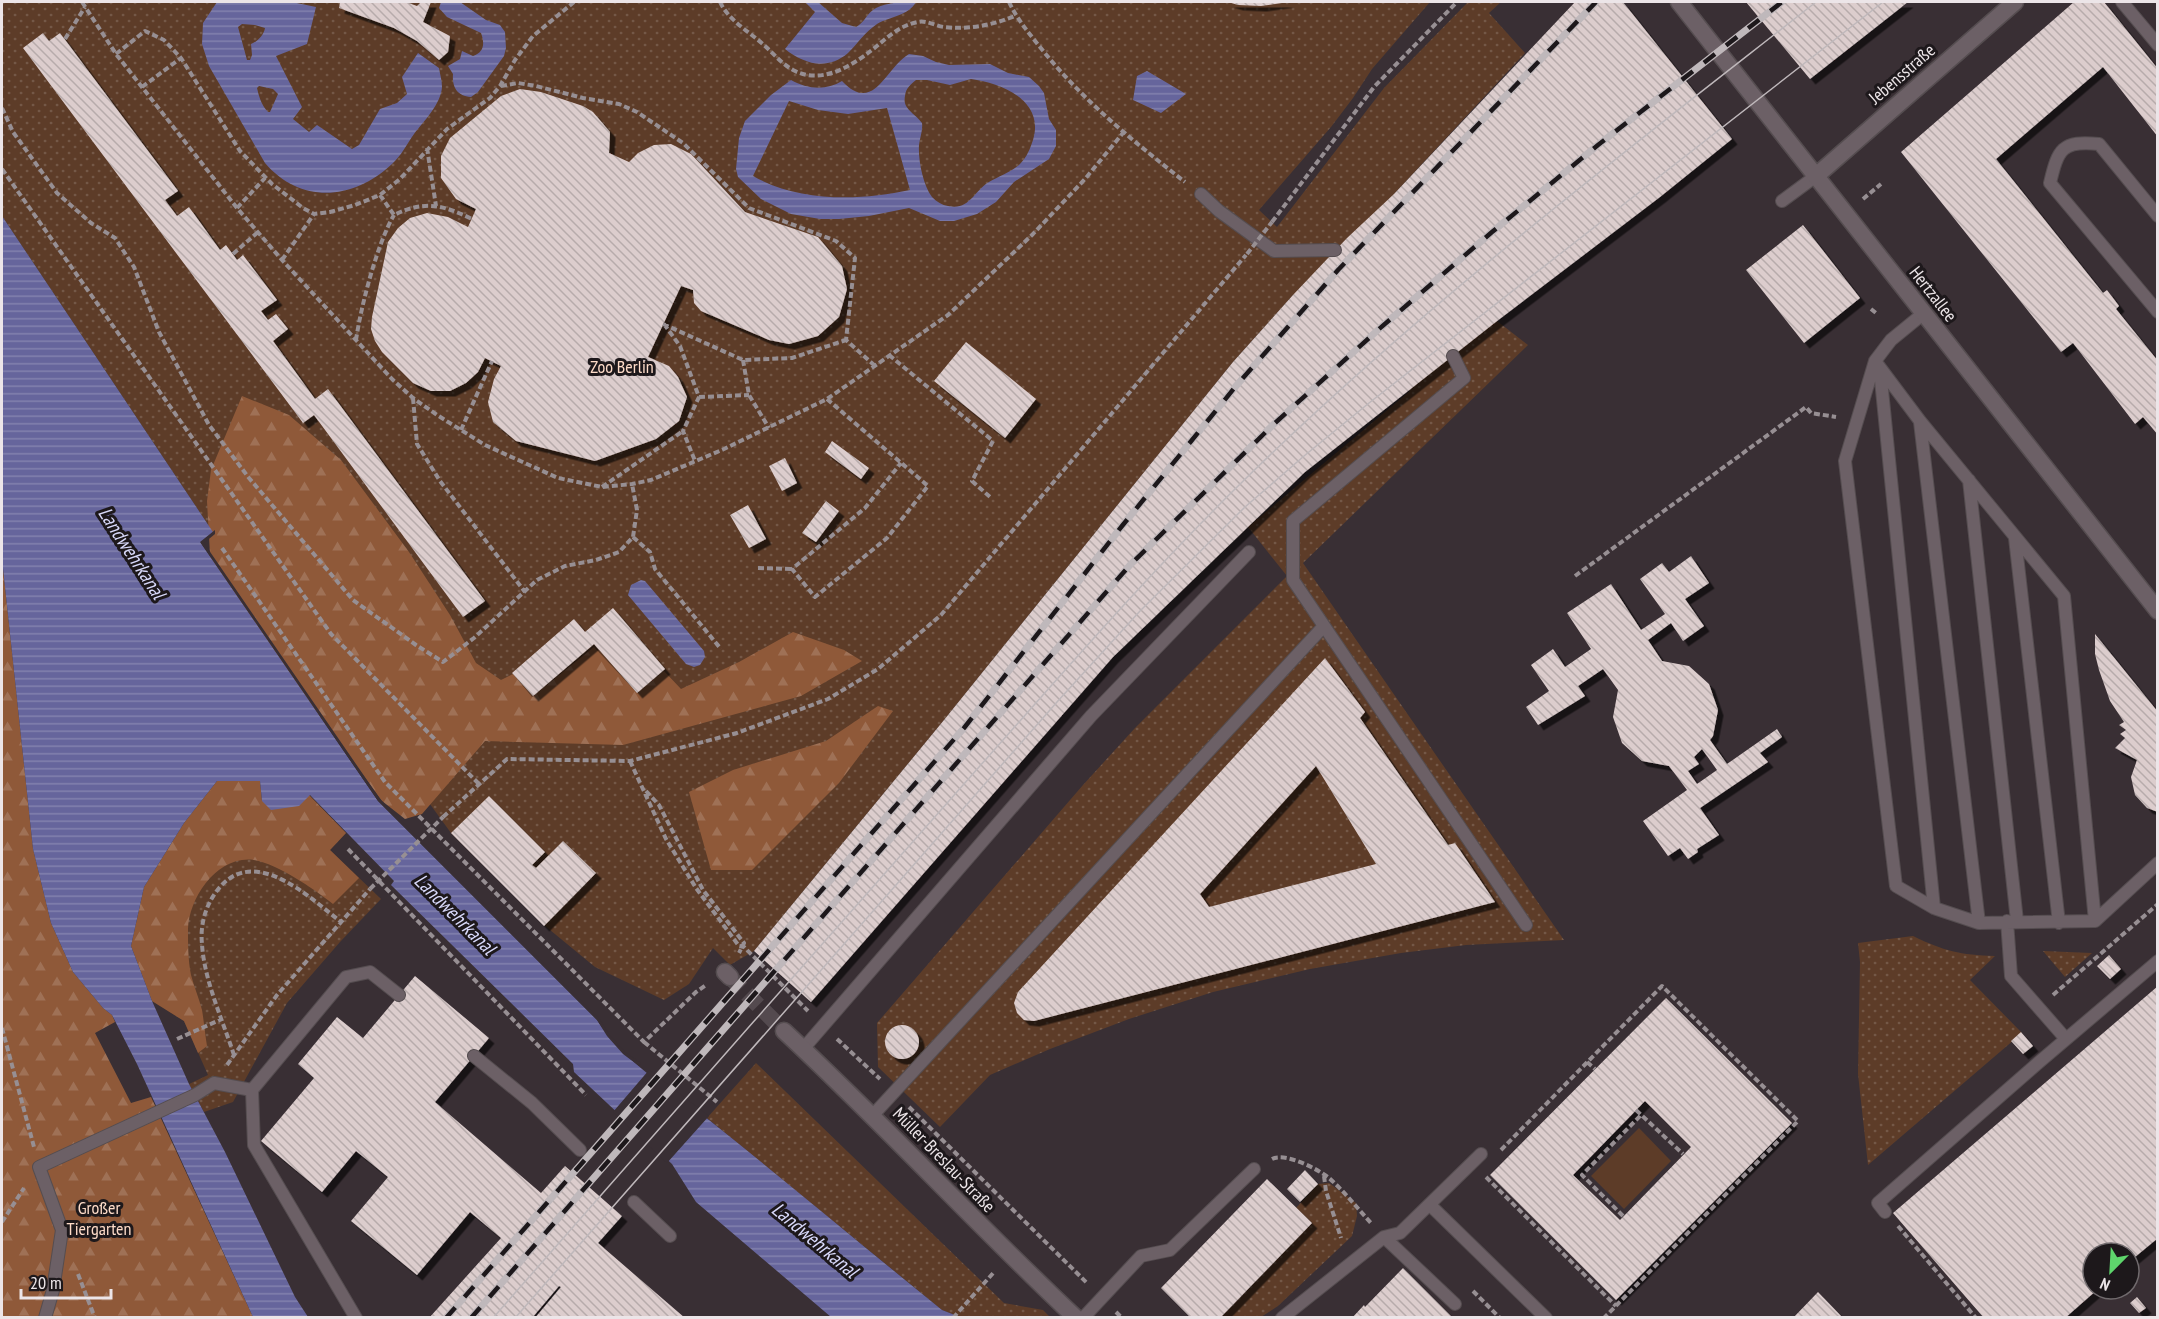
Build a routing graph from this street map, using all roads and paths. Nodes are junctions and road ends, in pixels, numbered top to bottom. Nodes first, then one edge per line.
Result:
1 (82, 2) edge
2 (574, 2) edge
3 (720, 2) edge
4 (1009, 2) edge
5 (1457, 2) edge
6 (1679, 2) edge
7 (2014, 2) edge
8 (2122, 2) edge
9 (85, 7) junction
10 (1016, 16) junction
11 (65, 39) dead end
12 (2157, 45) edge
13 (116, 54) junction
14 (181, 58) junction
15 (500, 86) junction
16 (142, 87) junction
17 (2, 108) edge
18 (1123, 133) junction
19 (427, 148) junction
20 (2, 169) edge
21 (1816, 176) junction
22 (265, 178) junction
23 (1881, 184) dead end
24 (1201, 194) joint
25 (380, 195) junction
26 (1861, 200) dead end
27 (1782, 201) dead end
28 (436, 206) junction
29 (237, 208) junction
30 (314, 214) junction
31 (394, 215) junction
32 (2157, 216) edge
33 (472, 219) dead end
34 (258, 232) junction
35 (1335, 250) dead end
36 (232, 254) dead end
37 (282, 260) junction
38 (1871, 309) dead end
39 (2157, 312) edge
40 (1876, 313) dead end
41 (1924, 313) junction
42 (846, 340) junction
43 (356, 341) junction
44 (889, 355) junction
45 (1453, 356) dead end
46 (743, 360) junction
47 (492, 361) dead end
48 (1877, 364) junction
49 (874, 365) junction
50 (749, 395) junction
51 (699, 397) junction
52 (413, 398) junction
53 (826, 399) junction
54 (1836, 417) dead end
55 (1920, 421) junction
56 (769, 428) junction
57 (461, 430) junction
58 (683, 431) junction
59 (695, 461) junction
60 (901, 463) junction
61 (1968, 478) junction
62 (632, 484) junction
63 (602, 487) junction
64 (990, 497) dead end
65 (2015, 536) junction
66 (633, 537) junction
67 (222, 548) dead end
68 (1249, 552) dead end
69 (758, 568) dead end
70 (792, 569) junction
71 (1575, 576) dead end
72 (525, 592) junction
73 (2157, 611) edge
74 (1323, 627) junction
75 (721, 649) dead end
76 (630, 761) junction
77 (480, 785) junction
78 (646, 791) junction
79 (348, 849) dead end
80 (2157, 863) edge
81 (2157, 904) edge
82 (1934, 908) junction
83 (2012, 921) junction
84 (2095, 921) junction
85 (341, 922) junction
86 (1979, 923) junction
87 (2059, 923) junction
88 (1527, 925) dead end
89 (744, 947) junction
90 (2157, 961) edge
91 (399, 995) dead end
92 (2039, 1007) junction
93 (222, 1019) junction
94 (823, 1026) junction
95 (2, 1028) edge
96 (784, 1031) tunnel mouth
97 (177, 1039) dead end
98 (2067, 1039) junction
99 (644, 1042) junction
100 (803, 1049) junction
101 (474, 1056) dead end
102 (1587, 1062) junction
103 (1595, 1069) dead end
104 (252, 1090) junction
105 (894, 1092) junction
106 (586, 1095) dead end
107 (717, 1102) dead end
108 (1636, 1110) dead end
109 (873, 1115) junction
110 (1641, 1115) junction
111 (580, 1150) dead end
112 (1481, 1154) joint
113 (1683, 1155) dead end
114 (1472, 1163) junction
115 (39, 1167) junction
116 (1254, 1169) joint
117 (1324, 1175) junction
118 (634, 1202) dead end
119 (1610, 1202) junction
120 (1430, 1204) junction
121 (1606, 1206) dead end
122 (9, 1209) junction
123 (2, 1210) edge
124 (1885, 1212) joint
125 (1623, 1216) dead end
126 (2, 1222) edge
127 (670, 1236) dead end
128 (1384, 1237) junction
129 (1341, 1238) dead end
130 (1010, 1256) junction
131 (1102, 1298) junction
132 (1455, 1304) dead end
133 (1616, 1305) junction
134 (45, 1317) edge
135 (356, 1317) edge
136 (954, 1317) edge
137 (1076, 1317) edge
138 (1083, 1317) edge
139 (1122, 1317) edge
140 (1282, 1317) edge
141 (1546, 1317) edge
142 (1604, 1317) edge
143 (1976, 1317) edge

1 - 9 path
2 - 15 path
3 - 10 path
4 - 10 path
5 - 76 path, bridge
6 - 21 street, Hertzallee
7 - 21 street, Jebensstraße
8 - 12 lane
9 - 11 path
9 - 13 path
10 - 18 path
13 - 14 path
13 - 16 path
14 - 16 path
14 - 22 path
15 - 19 path
15 - 42 path
16 - 29 path
17 - 72 path
18 - 24 path
18 - 44 path
19 - 25 path
19 - 28 path
20 - 77 path
21 - 27 lane
21 - 41 street, Hertzallee
22 - 29 path
22 - 30 path
23 - 26 path
24 - 35 lane
25 - 30 path
25 - 31 path
28 - 31 path
28 - 33 path
29 - 34 path
30 - 37 path
31 - 43 path
32 - 39 lane
34 - 36 path
34 - 37 path
37 - 43 path
38 - 40 path
41 - 48 lane
41 - 73 street, Hertzallee
42 - 46 path
42 - 49 path
43 - 52 path
44 - 49 path
44 - 64 path
45 - 74 lane
46 - 50 path
46 - 51 path
47 - 57 path
48 - 55 lane
48 - 82 lane
48 - 82 lane
49 - 53 path
50 - 51 path
50 - 56 path
51 - 58 path
52 - 57 path
52 - 72 path
53 - 56 path
53 - 60 path
54 - 71 path
55 - 61 lane
55 - 86 lane
56 - 59 path
57 - 63 path
58 - 59 path
58 - 63 path
59 - 62 path
60 - 70 path
60 - 70 path
61 - 65 lane
61 - 83 lane
62 - 63 path
62 - 66 path
65 - 84 lane
65 - 87 lane
66 - 72 path
66 - 75 path
67 - 99 path
68 - 94 lane
69 - 70 path
74 - 88 lane
74 - 105 lane
76 - 77 path
76 - 78 path
77 - 85 path, bridge
78 - 89 path
78 - 89 path
79 - 106 path
80 - 84 lane
81 - 92 path
82 - 86 lane
83 - 86 lane
83 - 87 lane
83 - 92 lane
84 - 87 lane
85 - 93 path
85 - 93 path
89 - 94 path
89 - 99 path
90 - 98 lane
91 - 104 lane
92 - 98 lane
93 - 97 path
94 - 100 lane
94 - 105 path
95 - 115 path
96 - 100 street, Müller-Breslau-Straße
98 - 124 lane
99 - 107 path
100 - 109 street, Müller-Breslau-Straße
101 - 111 lane
102 - 103 path
102 - 112 path
102 - 133 path
104 - 115 lane
104 - 135 lane
105 - 109 lane
105 - 131 path
108 - 110 path
109 - 130 street, Müller-Breslau-Straße
110 - 113 path
110 - 119 path
112 - 114 lane
114 - 120 lane
114 - 133 path
115 - 122 path
115 - 134 lane
116 - 117 path
116 - 131 lane
117 - 128 path
117 - 129 path
118 - 127 lane
119 - 121 path
119 - 125 path
120 - 128 lane
120 - 141 lane
122 - 123 path
122 - 126 path
124 - 143 path
128 - 132 lane
128 - 140 lane
130 - 136 path
130 - 137 street, Müller-Breslau-Straße
131 - 138 lane
131 - 139 path
133 - 142 path

